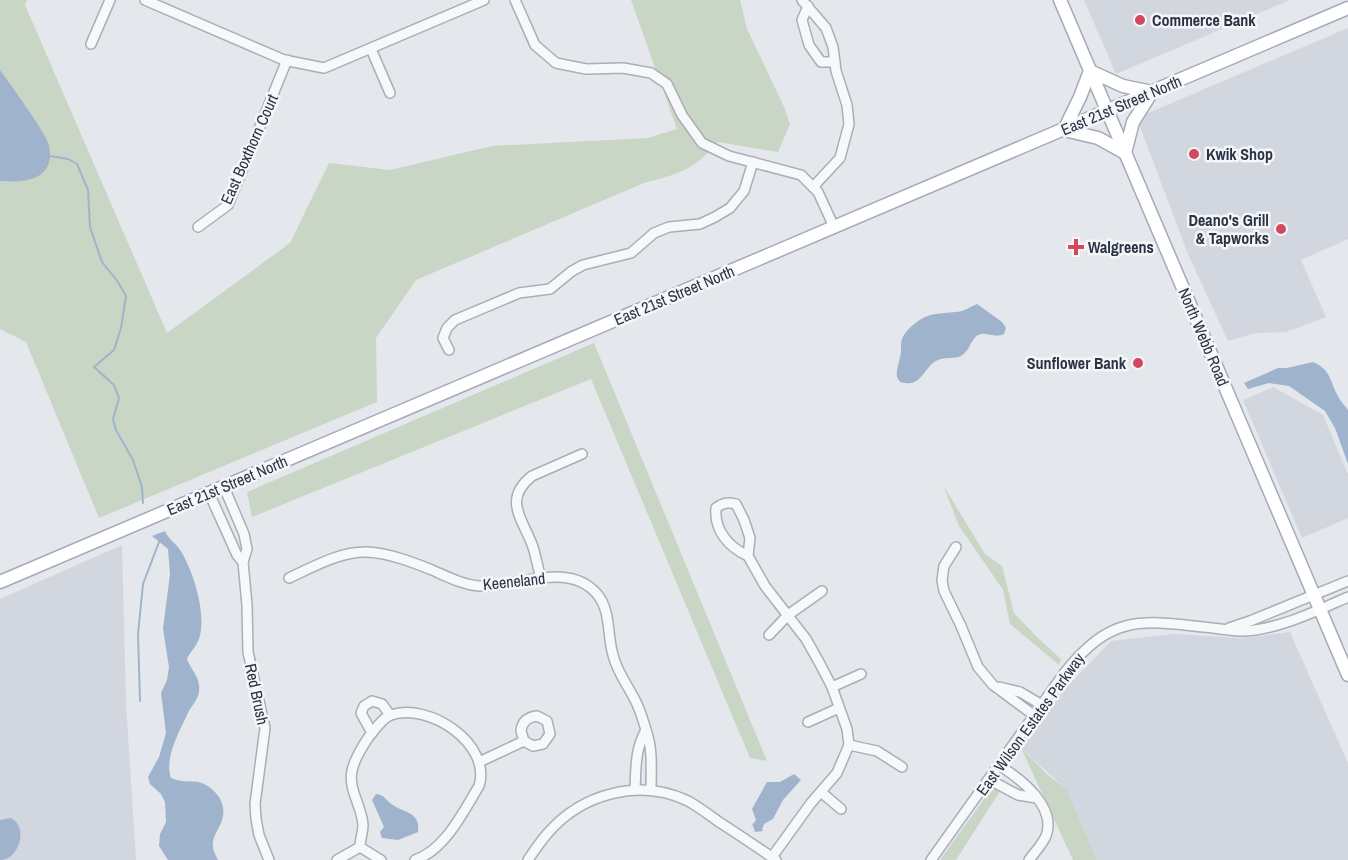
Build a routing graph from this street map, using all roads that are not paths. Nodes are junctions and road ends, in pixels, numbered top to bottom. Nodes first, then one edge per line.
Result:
1 (110, 0) edge
2 (145, 0) edge
3 (484, 0) edge
4 (516, 0) edge
5 (1060, 0) edge
6 (805, 3) edge
7 (1348, 8) edge
8 (91, 44) dead end
9 (371, 49) junction
10 (287, 60) junction
11 (835, 62) junction
12 (1090, 71) junction
13 (1152, 92) junction
14 (390, 93) dead end
15 (1107, 111) junction
16 (1064, 130) junction
17 (1125, 153) junction
18 (753, 162) junction
19 (813, 187) junction
20 (198, 227) dead end
21 (834, 227) junction
22 (449, 350) dead end
23 (582, 454) dead end
24 (224, 487) junction
25 (209, 493) junction
26 (956, 547) dead end
27 (748, 556) junction
28 (243, 562) junction
29 (290, 578) dead end
30 (541, 579) junction
31 (0, 581) edge
32 (1348, 581) edge
33 (822, 591) dead end
34 (1314, 595) junction
35 (1348, 597) edge
36 (1320, 609) junction
37 (788, 615) junction
38 (1224, 629) junction
39 (769, 635) dead end
40 (861, 674) dead end
41 (1348, 675) edge
42 (993, 685) junction
43 (832, 687) junction
44 (1042, 705) junction
45 (839, 708) junction
46 (390, 715) junction
47 (1035, 716) junction
48 (808, 722) dead end
49 (646, 730) junction
50 (372, 733) junction
51 (524, 741) dead end
52 (849, 745) junction
53 (479, 762) junction
54 (1000, 766) junction
55 (902, 767) dead end
56 (990, 780) junction
57 (635, 790) junction
58 (651, 790) junction
59 (821, 792) junction
60 (1037, 798) junction
61 (841, 809) dead end
62 (360, 848) junction
63 (774, 858) edge
64 (269, 860) edge
65 (337, 860) edge
66 (381, 860) edge
67 (415, 860) edge
68 (528, 860) edge
69 (931, 860) edge
70 (1029, 860) edge

1 - 8 street
2 - 10 street
3 - 9 street
4 - 18 street
5 - 12 main road, North Webb Road
6 - 11 street
6 - 11 street
7 - 13 main road, East 21st Street North
9 - 10 street
9 - 14 street
10 - 20 street, East Boxthorn Court
11 - 19 street
12 - 13 main road
12 - 15 main road, North Webb Road
12 - 16 main road
13 - 15 main road, East 21st Street North
13 - 17 main road
15 - 16 main road, East 21st Street North
15 - 17 main road, North Webb Road
16 - 17 main road
16 - 21 main road, East 21st Street North
17 - 34 main road, North Webb Road
18 - 19 street
18 - 22 street
19 - 21 street
21 - 24 main road, East 21st Street North
23 - 30 street
24 - 25 main road, East 21st Street North
24 - 28 street, Red Brush
25 - 28 street, Red Brush
25 - 31 main road, East 21st Street North
26 - 42 street
27 - 27 street
27 - 37 street
28 - 64 street, Red Brush
29 - 30 street, Keeneland
30 - 49 street, Keeneland
32 - 34 street, East Wilson Estates Parkway
33 - 37 street
34 - 36 main road, North Webb Road
34 - 38 street, East Wilson Estates Parkway
35 - 36 street, East Wilson Estates Parkway
36 - 38 street, East Wilson Estates Parkway
36 - 41 main road, North Webb Road
37 - 39 street
37 - 43 street
38 - 44 street, East Wilson Estates Parkway
40 - 43 street
42 - 44 street
42 - 47 street
43 - 45 street
44 - 47 street, East Wilson Estates Parkway
45 - 48 street
45 - 52 street
46 - 50 street
46 - 50 street
46 - 53 street
47 - 54 street, East Wilson Estates Parkway
49 - 57 street
49 - 58 street, Keeneland
50 - 62 street
51 - 53 street
52 - 55 street
52 - 59 street
53 - 67 street
54 - 56 street, East Wilson Estates Parkway
54 - 60 street
56 - 60 street
56 - 69 street, East Wilson Estates Parkway
57 - 58 street
57 - 68 street
58 - 63 street
59 - 61 street
59 - 63 street
60 - 70 street
62 - 65 street
62 - 66 street

